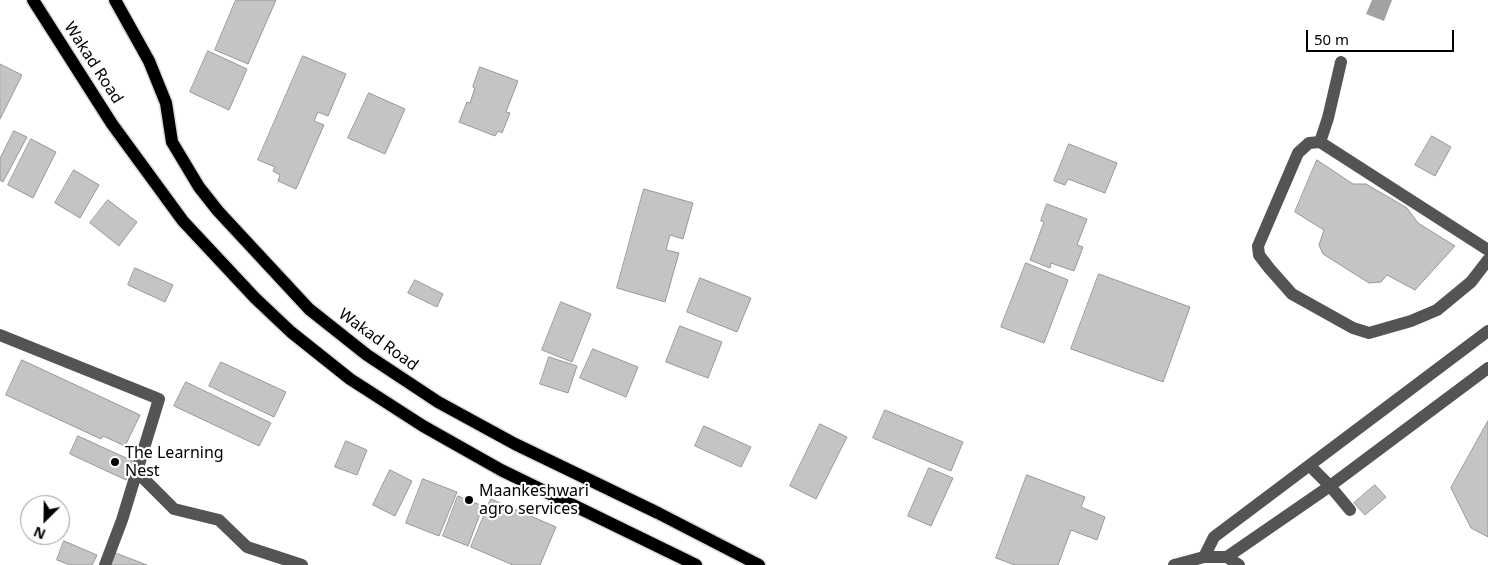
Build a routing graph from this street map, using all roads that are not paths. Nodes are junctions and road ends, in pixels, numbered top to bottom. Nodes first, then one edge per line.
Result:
1 (33, 0) edge
2 (114, 0) edge
3 (1341, 62) dead end
4 (1320, 142) junction
5 (1488, 250) edge
6 (1488, 260) edge
7 (1488, 331) edge
8 (0, 335) edge
9 (1488, 368) edge
10 (1310, 466) junction
11 (137, 472) junction
12 (1330, 486) junction
13 (1350, 510) dead end
14 (1227, 557) junction
15 (1204, 558) junction
16 (104, 565) edge
17 (302, 565) edge
18 (696, 565) edge
19 (759, 565) edge
20 (1174, 565) edge
21 (1239, 565) edge

1 - 18 main road, Wakad Road
2 - 19 main road, Wakad Road
3 - 4 street
4 - 5 street
4 - 6 street
7 - 10 street
8 - 11 street
9 - 12 street
10 - 12 street
10 - 15 street
11 - 16 street
11 - 17 street
12 - 13 street
12 - 14 street
14 - 15 street
14 - 21 street
15 - 20 street

